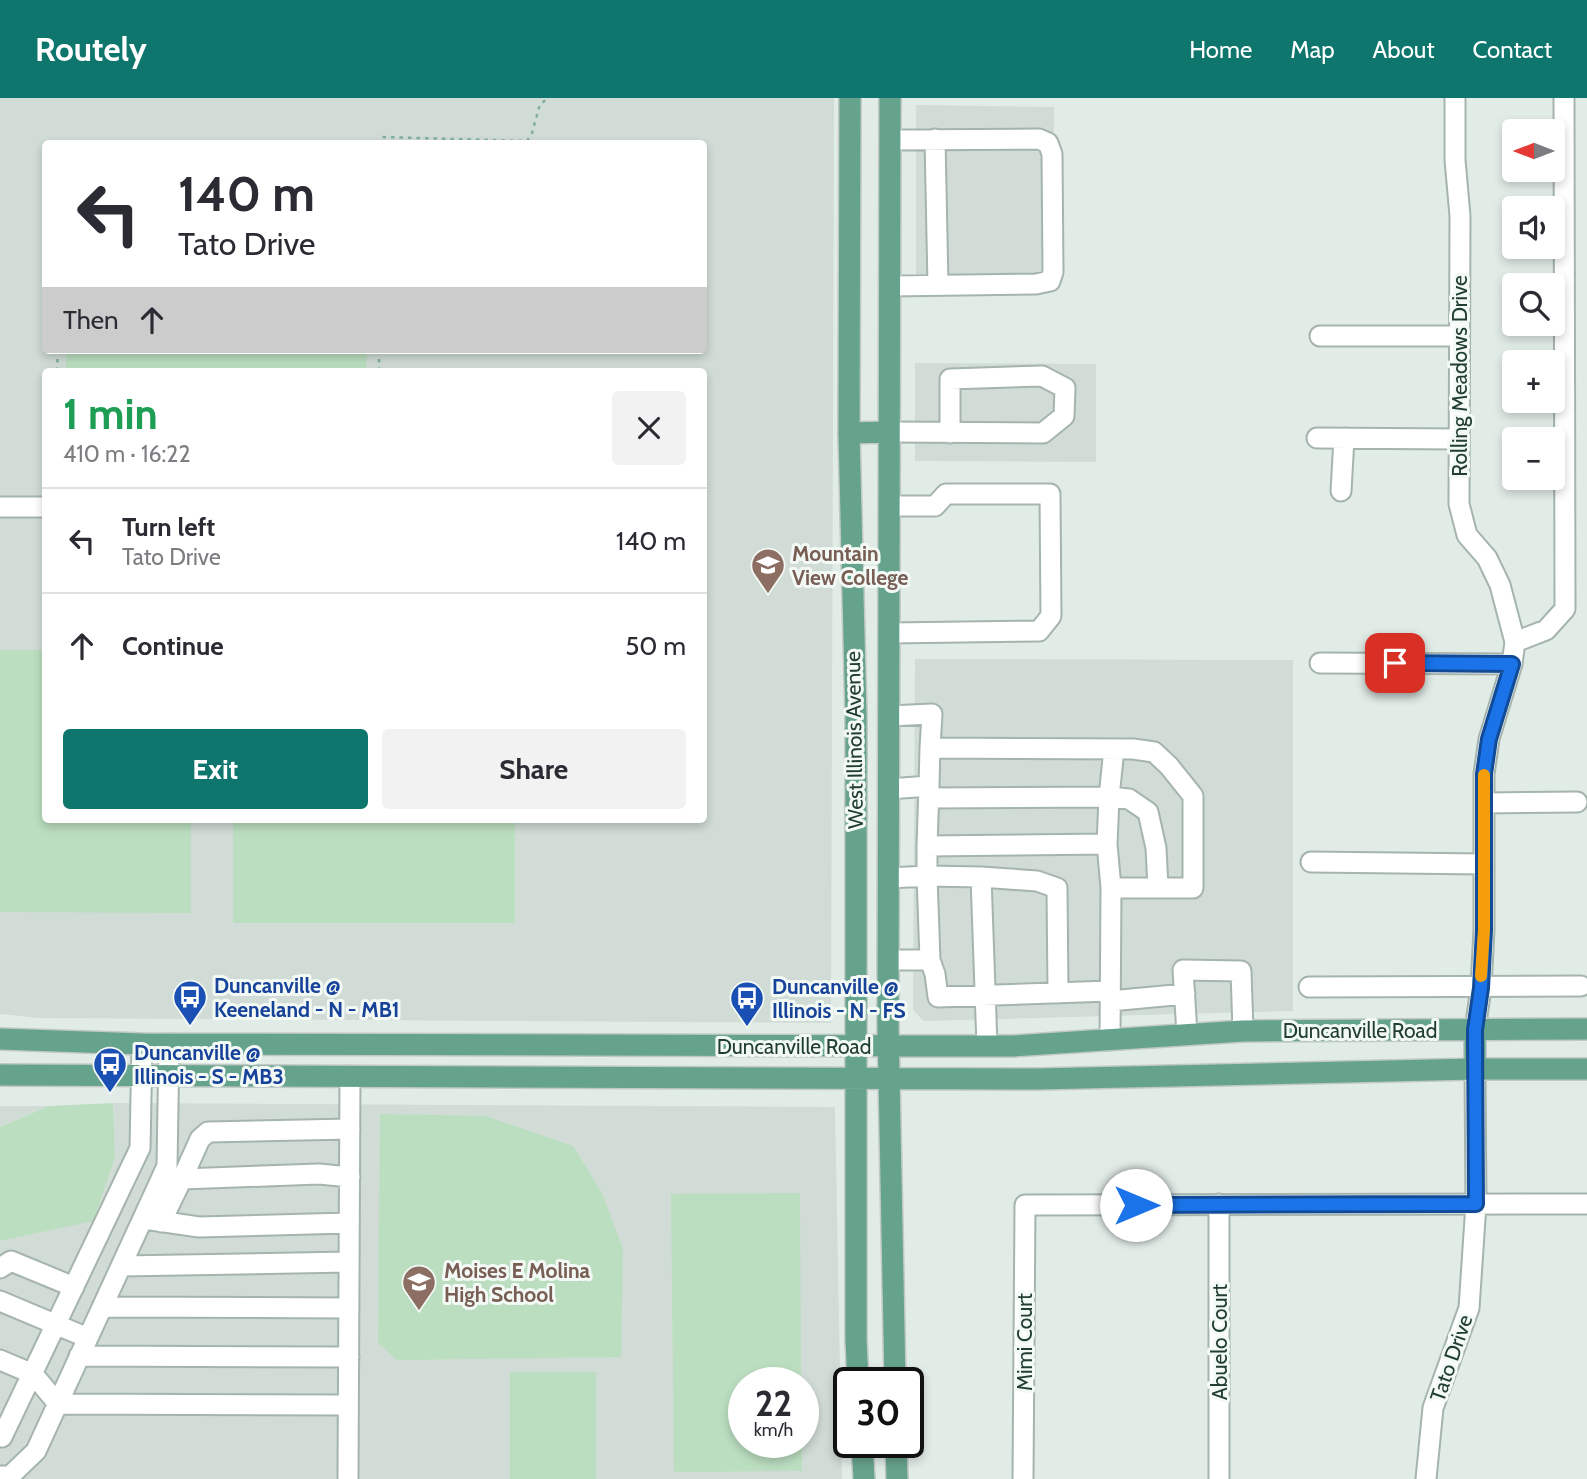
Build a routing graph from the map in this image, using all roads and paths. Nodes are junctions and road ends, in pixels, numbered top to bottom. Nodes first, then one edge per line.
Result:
1 (550, 98) edge
2 (849, 98) edge
3 (890, 98) edge
4 (1455, 98) edge
5 (1564, 98) edge
6 (935, 139) junction
7 (381, 140) edge
8 (451, 140) edge
9 (528, 140) edge
10 (890, 140) junction
11 (938, 285) junction
12 (890, 286) junction
13 (1320, 336) dead end
14 (1459, 336) junction
15 (889, 432) junction
16 (849, 433) junction
17 (950, 433) junction
18 (1317, 438) dead end
19 (1344, 438) junction
20 (1459, 439) junction
21 (1341, 491) dead end
22 (890, 506) junction
23 (0, 507) edge
24 (42, 507) edge
25 (889, 634) junction
26 (1515, 642) junction
27 (1320, 663) dead end
28 (1512, 664) junction
29 (889, 716) junction
30 (856, 717) junction
31 (930, 748) junction
32 (1114, 749) junction
33 (889, 789) junction
34 (929, 792) junction
35 (1108, 797) junction
36 (1577, 802) dead end
37 (1484, 803) junction
38 (1107, 845) junction
39 (927, 846) junction
40 (1311, 862) dead end
41 (1484, 864) junction
42 (927, 876) junction
43 (982, 877) junction
44 (889, 878) junction
45 (1111, 888) junction
46 (1158, 888) junction
47 (888, 960) junction
48 (930, 960) junction
49 (1581, 986) dead end
50 (1308, 987) dead end
51 (1481, 988) junction
52 (1058, 993) junction
53 (1185, 994) junction
54 (985, 996) junction
55 (1110, 996) junction
56 (1587, 1029) edge
57 (1475, 1030) junction
58 (1243, 1031) junction
59 (1187, 1034) junction
60 (0, 1039) edge
61 (1110, 1040) junction
62 (142, 1044) junction
63 (169, 1044) junction
64 (888, 1046) junction
65 (987, 1046) junction
66 (856, 1047) junction
67 (1475, 1069) junction
68 (1587, 1069) edge
69 (0, 1075) edge
70 (140, 1075) junction
71 (169, 1075) junction
72 (350, 1076) junction
73 (856, 1079) junction
74 (888, 1079) junction
75 (350, 1129) junction
76 (350, 1177) junction
77 (182, 1179) junction
78 (1219, 1204) junction
79 (1476, 1204) junction
80 (1587, 1204) edge
81 (152, 1220) junction
82 (349, 1223) junction
83 (349, 1262) junction
84 (121, 1266) junction
85 (0, 1268) edge
86 (74, 1287) junction
87 (0, 1301) edge
88 (102, 1307) junction
89 (349, 1308) junction
90 (57, 1324) junction
91 (88, 1338) junction
92 (79, 1356) junction
93 (349, 1356) junction
94 (0, 1360) edge
95 (857, 1367) edge
96 (895, 1367) edge
97 (33, 1374) junction
98 (8, 1404) edge
99 (58, 1404) junction
100 (348, 1405) junction
101 (0, 1436) edge
102 (863, 1458) edge
103 (897, 1458) edge
104 (0, 1476) edge
105 (348, 1479) edge
106 (864, 1479) edge
107 (897, 1479) edge
108 (1023, 1479) edge
109 (1219, 1479) edge
110 (1426, 1479) edge

1 - 9 path
2 - 16 main road, West Illinois Avenue
3 - 10 main road, West Illinois Avenue
4 - 14 street, Rolling Meadows Drive
5 - 26 street
6 - 10 street
6 - 11 street
6 - 11 street
7 - 8 path
10 - 12 main road, West Illinois Avenue
11 - 12 street
12 - 15 main road, West Illinois Avenue
13 - 14 street
14 - 20 street, Rolling Meadows Drive
15 - 16 main road
15 - 17 street
15 - 22 main road, West Illinois Avenue
16 - 30 main road, West Illinois Avenue
17 - 17 street
18 - 19 street
19 - 20 street
19 - 21 street
20 - 26 street, Rolling Meadows Drive
22 - 25 main road, West Illinois Avenue
22 - 25 street
23 - 24 street
25 - 29 main road, West Illinois Avenue
26 - 28 street, Rolling Meadows Drive
27 - 28 street
28 - 37 street, Rolling Meadows Drive
29 - 30 main road
29 - 31 street
29 - 33 main road, West Illinois Avenue
30 - 66 main road, West Illinois Avenue
31 - 32 street
31 - 34 street
32 - 35 street
32 - 46 street
33 - 34 street
33 - 44 main road, West Illinois Avenue
34 - 35 street
34 - 39 street
35 - 38 street
35 - 46 street
36 - 37 street
37 - 41 street, Rolling Meadows Drive
38 - 39 street
38 - 45 street
39 - 42 street
40 - 41 street
41 - 51 street, Rolling Meadows Drive
42 - 43 street
42 - 44 street
42 - 48 street
43 - 52 street
43 - 54 street
44 - 47 main road, West Illinois Avenue
45 - 46 street
45 - 55 street
47 - 48 street
47 - 64 main road, West Illinois Avenue
48 - 54 street
49 - 51 street
50 - 51 street
51 - 57 street, Rolling Meadows Drive
52 - 54 street
52 - 55 street
53 - 55 street
53 - 58 street
53 - 59 street
54 - 65 street
55 - 61 street
56 - 57 main road, Duncanville Road
57 - 58 main road, Duncanville Road
57 - 67 main road
58 - 59 main road, Duncanville Road
59 - 61 main road, Duncanville Road
60 - 62 main road, Duncanville Road
61 - 65 main road, Duncanville Road
62 - 63 main road, Duncanville Road
62 - 70 street
63 - 66 main road, Duncanville Road
63 - 71 street
64 - 65 main road, Duncanville Road
64 - 66 main road, Duncanville Road
64 - 74 main road, West Illinois Avenue
66 - 73 main road, West Illinois Avenue
67 - 68 main road, Duncanville Road
67 - 74 main road, Duncanville Road
67 - 79 street, Tato Drive
69 - 70 main road, Duncanville Road
70 - 71 main road, Duncanville Road
70 - 86 street
71 - 72 main road, Duncanville Road
71 - 81 street
72 - 73 main road, Duncanville Road
72 - 75 street
73 - 74 main road, Duncanville Road
73 - 95 main road, West Illinois Avenue
74 - 96 main road, West Illinois Avenue
75 - 76 street
75 - 77 street
76 - 77 street
76 - 82 street
77 - 81 street
78 - 79 street
78 - 108 street, Mimi Court
78 - 109 street, Abuelo Court
79 - 80 street
79 - 110 street, Tato Drive
81 - 82 street
81 - 84 street
82 - 83 street
83 - 84 street
83 - 89 street
84 - 88 street
85 - 86 street
86 - 90 street
87 - 90 street
88 - 89 street
88 - 91 street
89 - 93 street
90 - 91 street
90 - 97 street
91 - 92 street
92 - 93 street
92 - 99 street
93 - 100 street
94 - 97 street
97 - 98 street
97 - 99 street
98 - 101 street
99 - 100 street
99 - 104 street
100 - 105 street
102 - 106 main road
103 - 107 main road

